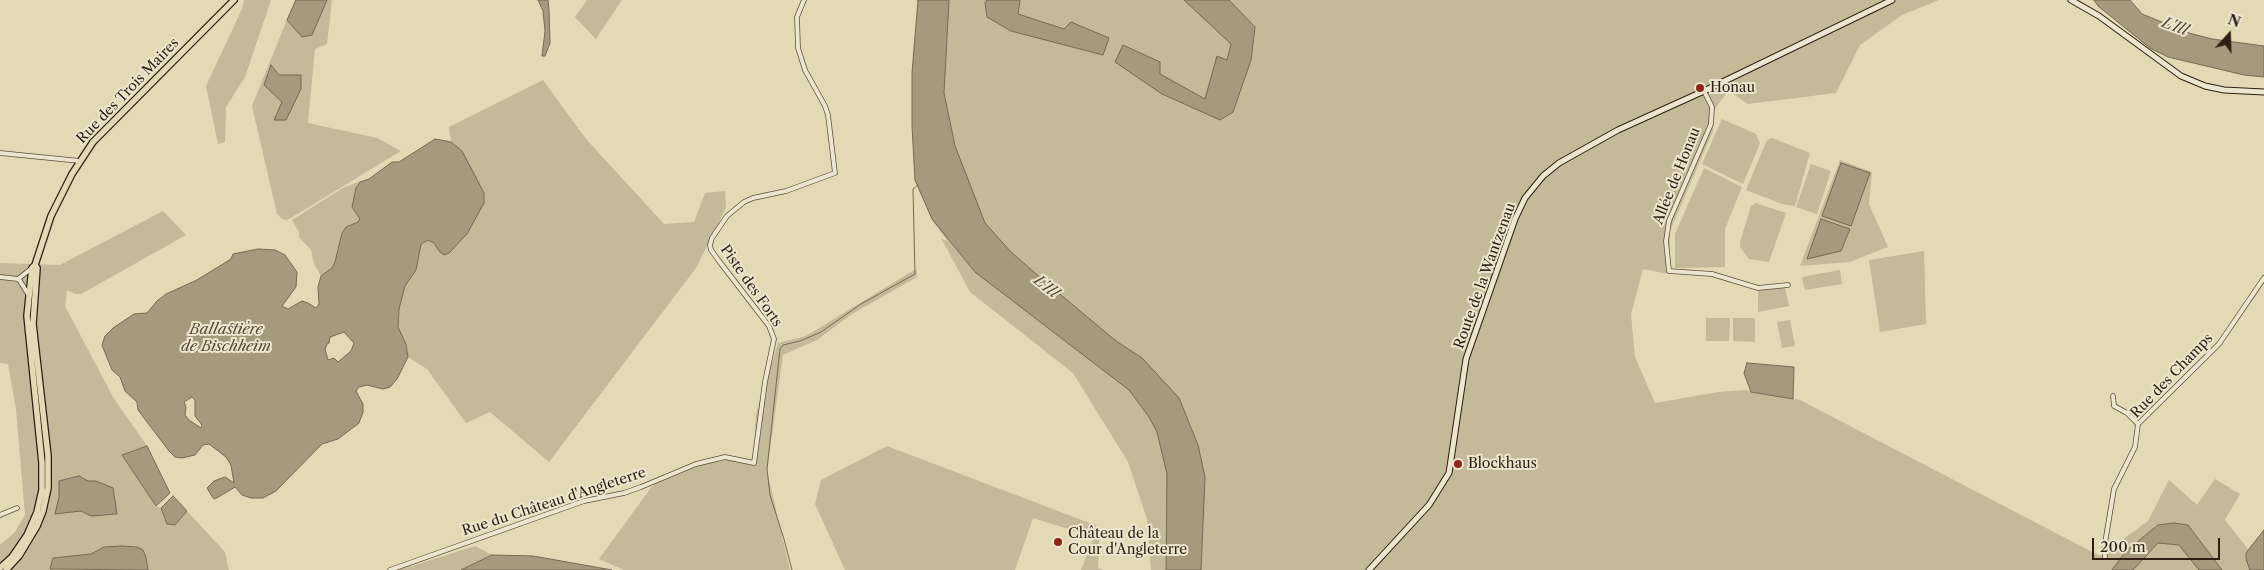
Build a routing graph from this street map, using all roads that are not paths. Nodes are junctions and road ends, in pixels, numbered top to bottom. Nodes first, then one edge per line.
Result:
1 (234, 0) edge
2 (804, 0) edge
3 (1892, 0) edge
4 (2072, 0) edge
5 (1704, 91) junction
6 (2264, 92) edge
7 (0, 153) edge
8 (80, 161) junction
9 (34, 266) junction
10 (0, 277) edge
11 (2264, 278) edge
12 (19, 279) junction
13 (32, 281) junction
14 (1788, 284) dead end
15 (28, 294) junction
16 (2113, 396) dead end
17 (2138, 424) junction
18 (754, 463) joint
19 (17, 508) dead end
20 (0, 515) edge
21 (2105, 557) dead end
22 (0, 568) edge
23 (6, 570) edge
24 (390, 570) edge
25 (1369, 570) edge

1 - 8 main road, Rue des Trois Maires
2 - 18 street, Piste des Forts
3 - 5 main road, Route de la Wantzenau
4 - 6 main road
5 - 14 street, Allée de Honau
5 - 25 main road, Route de la Wantzenau
7 - 8 street
8 - 9 main road, Rue des Trois Maires
9 - 12 street
9 - 13 main road, Rue des Trois Maires
10 - 12 street
11 - 17 street, Rue des Champs
12 - 13 street
12 - 15 street
13 - 15 main road, Rue des Trois Maires
13 - 23 main road, Rue des Trois Maires
15 - 22 main road, Rue des Trois Maires
16 - 17 street
17 - 21 street, Rue des Champs
18 - 24 street, Rue du Château d'Angleterre
19 - 20 street

